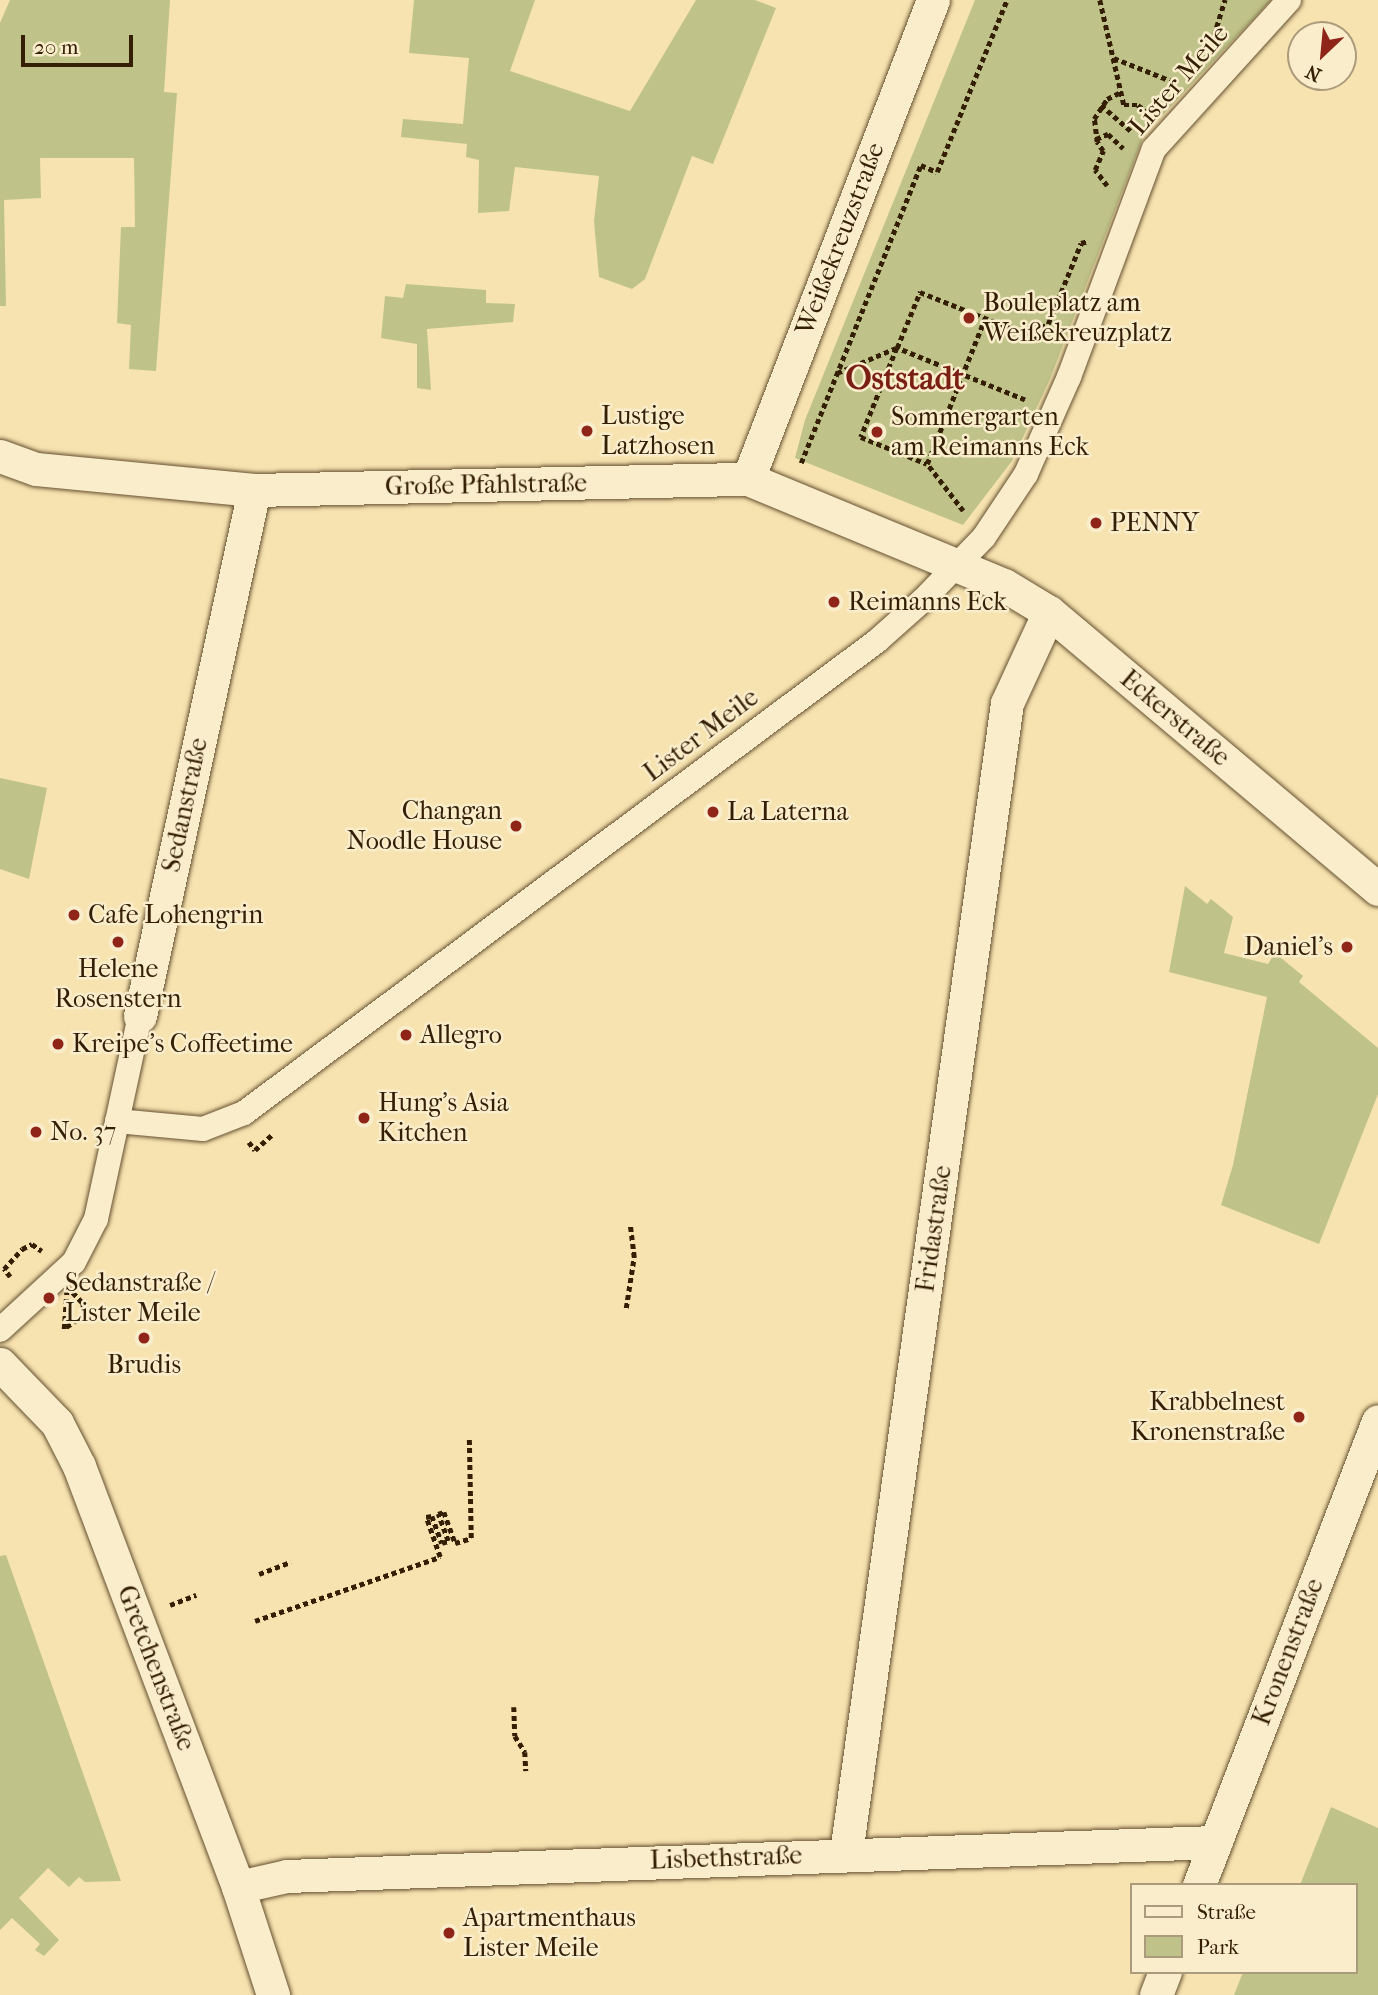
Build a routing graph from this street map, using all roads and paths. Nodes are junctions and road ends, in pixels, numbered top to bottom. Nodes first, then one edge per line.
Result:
1 (933, 0) edge
2 (1007, 0) edge
3 (1100, 0) edge
4 (1289, 0) edge
5 (1113, 57) junction
6 (1180, 84) dead end
7 (1121, 92) junction
8 (1101, 105) junction
9 (1124, 105) dead end
10 (1116, 118) dead end
11 (1115, 196) dead end
12 (1098, 238) dead end
13 (985, 318) junction
14 (897, 348) junction
15 (837, 373) junction
16 (963, 374) junction
17 (1054, 411) junction
18 (0, 456) edge
19 (927, 464) junction
20 (748, 479) junction
21 (254, 490) junction
22 (788, 495) junction
23 (984, 537) junction
24 (959, 565) junction
25 (1049, 612) junction
26 (1378, 889) edge
27 (140, 1016) joint
28 (117, 1121) junction
29 (630, 1226) dead end
30 (41, 1250) dead end
31 (11, 1276) dead end
32 (626, 1308) dead end
33 (85, 1315) dead end
34 (3, 1328) edge
35 (64, 1329) dead end
36 (0, 1364) edge
37 (1378, 1421) edge
38 (469, 1436) dead end
39 (291, 1562) dead end
40 (259, 1574) dead end
41 (255, 1621) dead end
42 (514, 1707) dead end
43 (526, 1771) dead end
44 (1216, 1842) junction
45 (846, 1853) junction
46 (1200, 1883) edge
47 (238, 1887) junction
48 (1164, 1974) edge
49 (273, 1995) edge
50 (1156, 1995) edge

1 - 20 street, Weißekreuzstraße
2 - 15 path
3 - 5 path
4 - 17 street, Lister Meile
5 - 6 path
5 - 7 path
7 - 8 path
7 - 9 path
8 - 10 path
8 - 11 path
12 - 13 path
13 - 14 path
13 - 16 path
14 - 15 path
14 - 16 path
14 - 19 path
15 - 22 path
16 - 17 path
16 - 19 path
17 - 23 street, Lister Meile
18 - 21 street, Große Pfahlstraße
19 - 23 path
20 - 21 street, Große Pfahlstraße
20 - 22 street, Große Pfahlstraße
21 - 27 street, Sedanstraße
22 - 24 street, Große Pfahlstraße
23 - 24 street, Lister Meile
24 - 25 street, Eckerstraße
24 - 28 street, Lister Meile
25 - 26 street, Eckerstraße
25 - 45 street, Fridastraße
27 - 28 street, Sedanstraße
28 - 34 street
29 - 32 path
30 - 31 path
33 - 35 path
36 - 47 street, Gretchenstraße
37 - 44 street, Kronenstraße
38 - 41 path
39 - 40 path
42 - 43 path
44 - 45 street, Lisbethstraße
44 - 46 street, Kronenstraße
45 - 47 street, Lisbethstraße
47 - 49 street, Gretchenstraße
48 - 50 street

